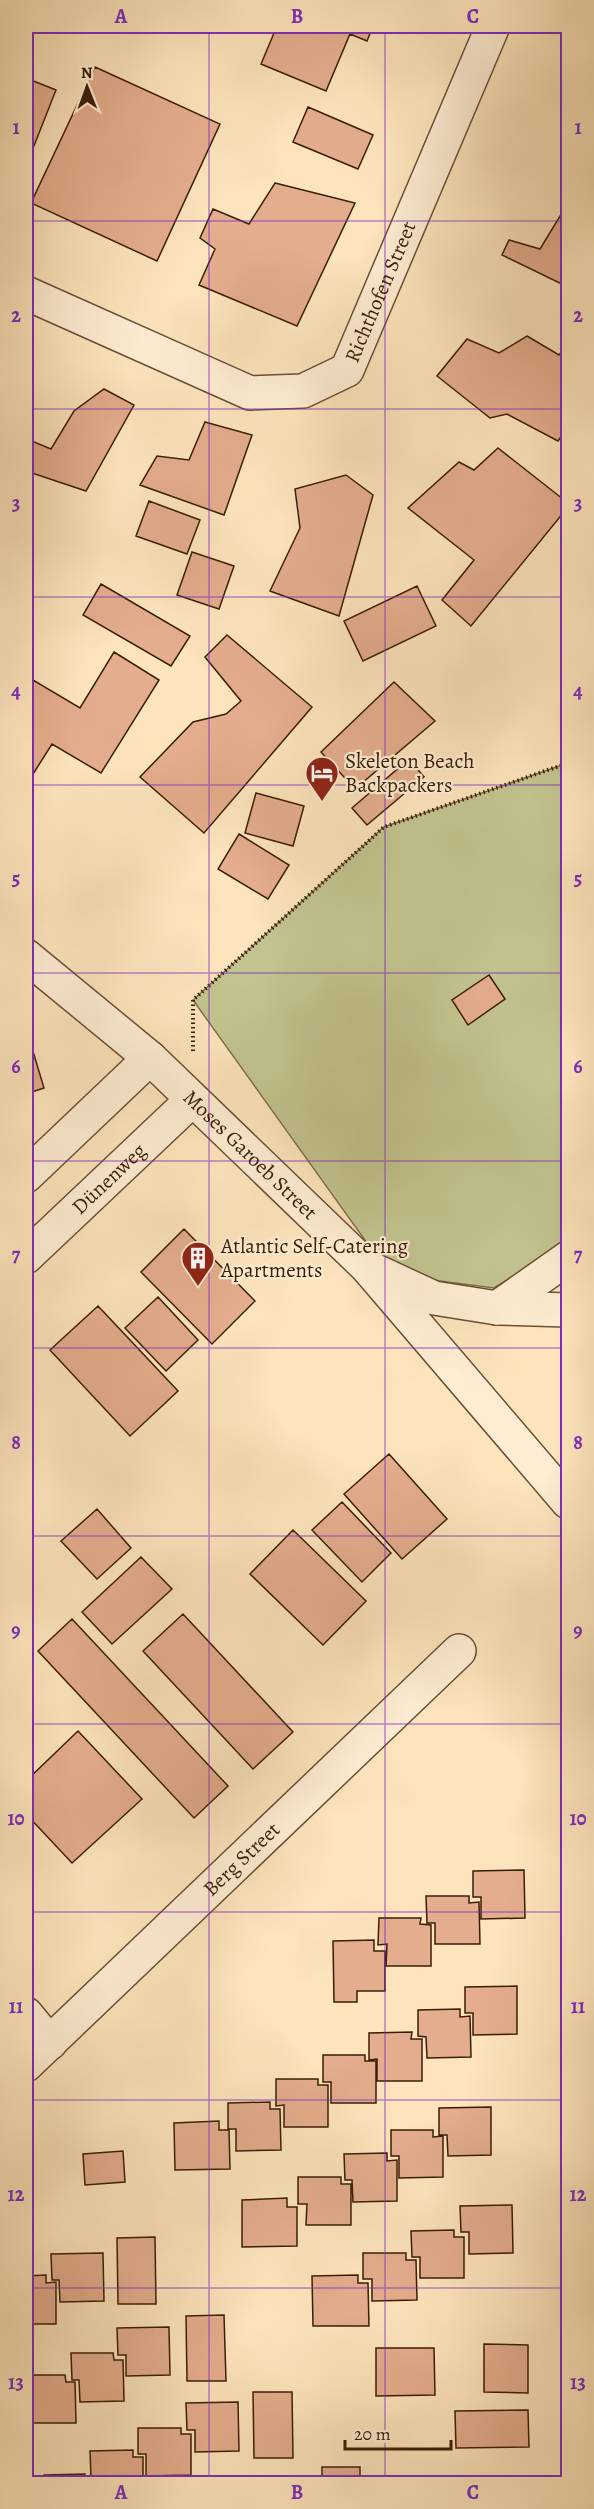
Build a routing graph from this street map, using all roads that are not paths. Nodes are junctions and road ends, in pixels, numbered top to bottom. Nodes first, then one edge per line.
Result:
1 (493, 26) edge
2 (26, 293) edge
3 (26, 956) edge
4 (150, 1058) junction
5 (192, 1100) junction
6 (26, 1176) edge
7 (26, 1257) edge
8 (568, 1258) edge
9 (367, 1267) junction
10 (497, 1308) junction
11 (568, 1310) edge
12 (568, 1502) edge
13 (459, 1651) dead end
14 (26, 2014) edge
15 (50, 2043) junction
16 (26, 2065) edge

1 - 2 street, Richthofen Street
3 - 4 street, Moses Garoeb Street
4 - 5 street, Moses Garoeb Street
4 - 6 street
5 - 7 street, Dünenweg
5 - 9 street, Moses Garoeb Street
8 - 10 street
9 - 10 street, Moses Garoeb Street
9 - 12 street
10 - 11 street, Moses Garoeb Street
13 - 15 street, Berg Street
14 - 15 street
15 - 16 street, Berg Street

